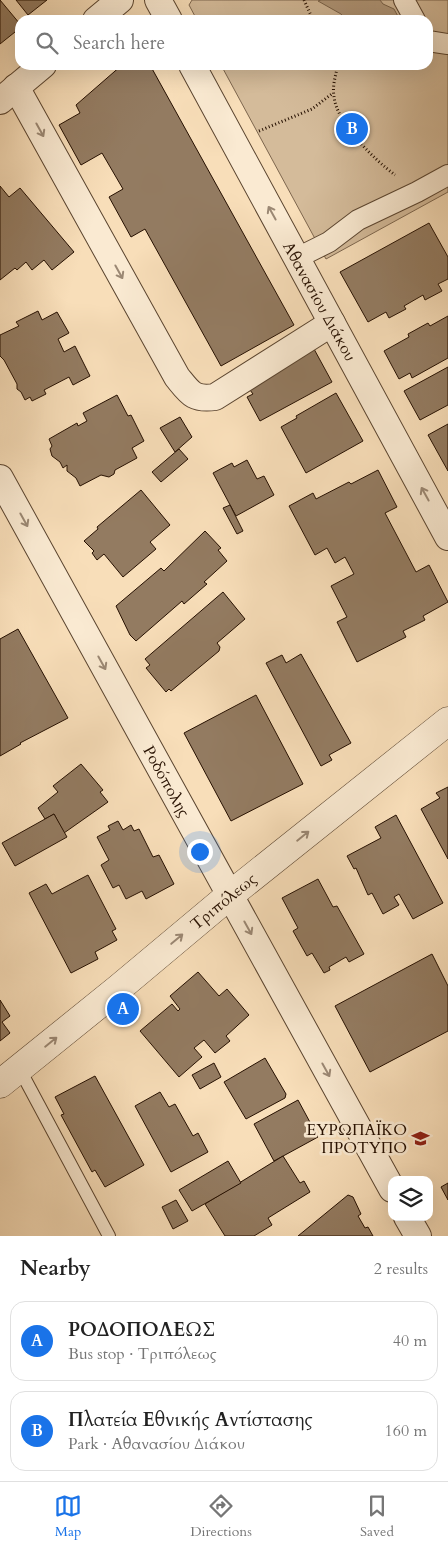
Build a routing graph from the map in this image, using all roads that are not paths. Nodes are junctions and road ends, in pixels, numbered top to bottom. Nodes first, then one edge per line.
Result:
1 (120, 0) edge
2 (158, 0) edge
3 (404, 0) edge
4 (102, 15) edge
5 (166, 15) edge
6 (412, 15) edge
7 (433, 42) edge
8 (448, 44) edge
9 (37, 70) edge
10 (195, 70) edge
11 (8, 94) edge
12 (448, 175) edge
13 (296, 258) junction
14 (332, 323) junction
15 (0, 478) edge
16 (448, 537) edge
17 (448, 721) edge
18 (230, 895) junction
19 (9, 1076) edge
20 (388, 1182) edge
21 (409, 1221) edge
22 (109, 1236) edge
23 (418, 1236) edge

1 - 4 street
2 - 5 street
3 - 6 street
7 - 8 street
9 - 11 street
13 -> 10 street, Αθανασίου Διάκου
11 -> 14 street
12 - 13 street
13 - 14 street, Αθανασίου Διάκου
16 -> 14 street, Αθανασίου Διάκου
15 -> 18 street, Ροδόπολης
18 -> 17 street, Τριπόλεως
19 -> 18 street, Τριπόλεως
18 -> 20 street, Ροδόπολης
19 - 22 lane
21 - 23 street

